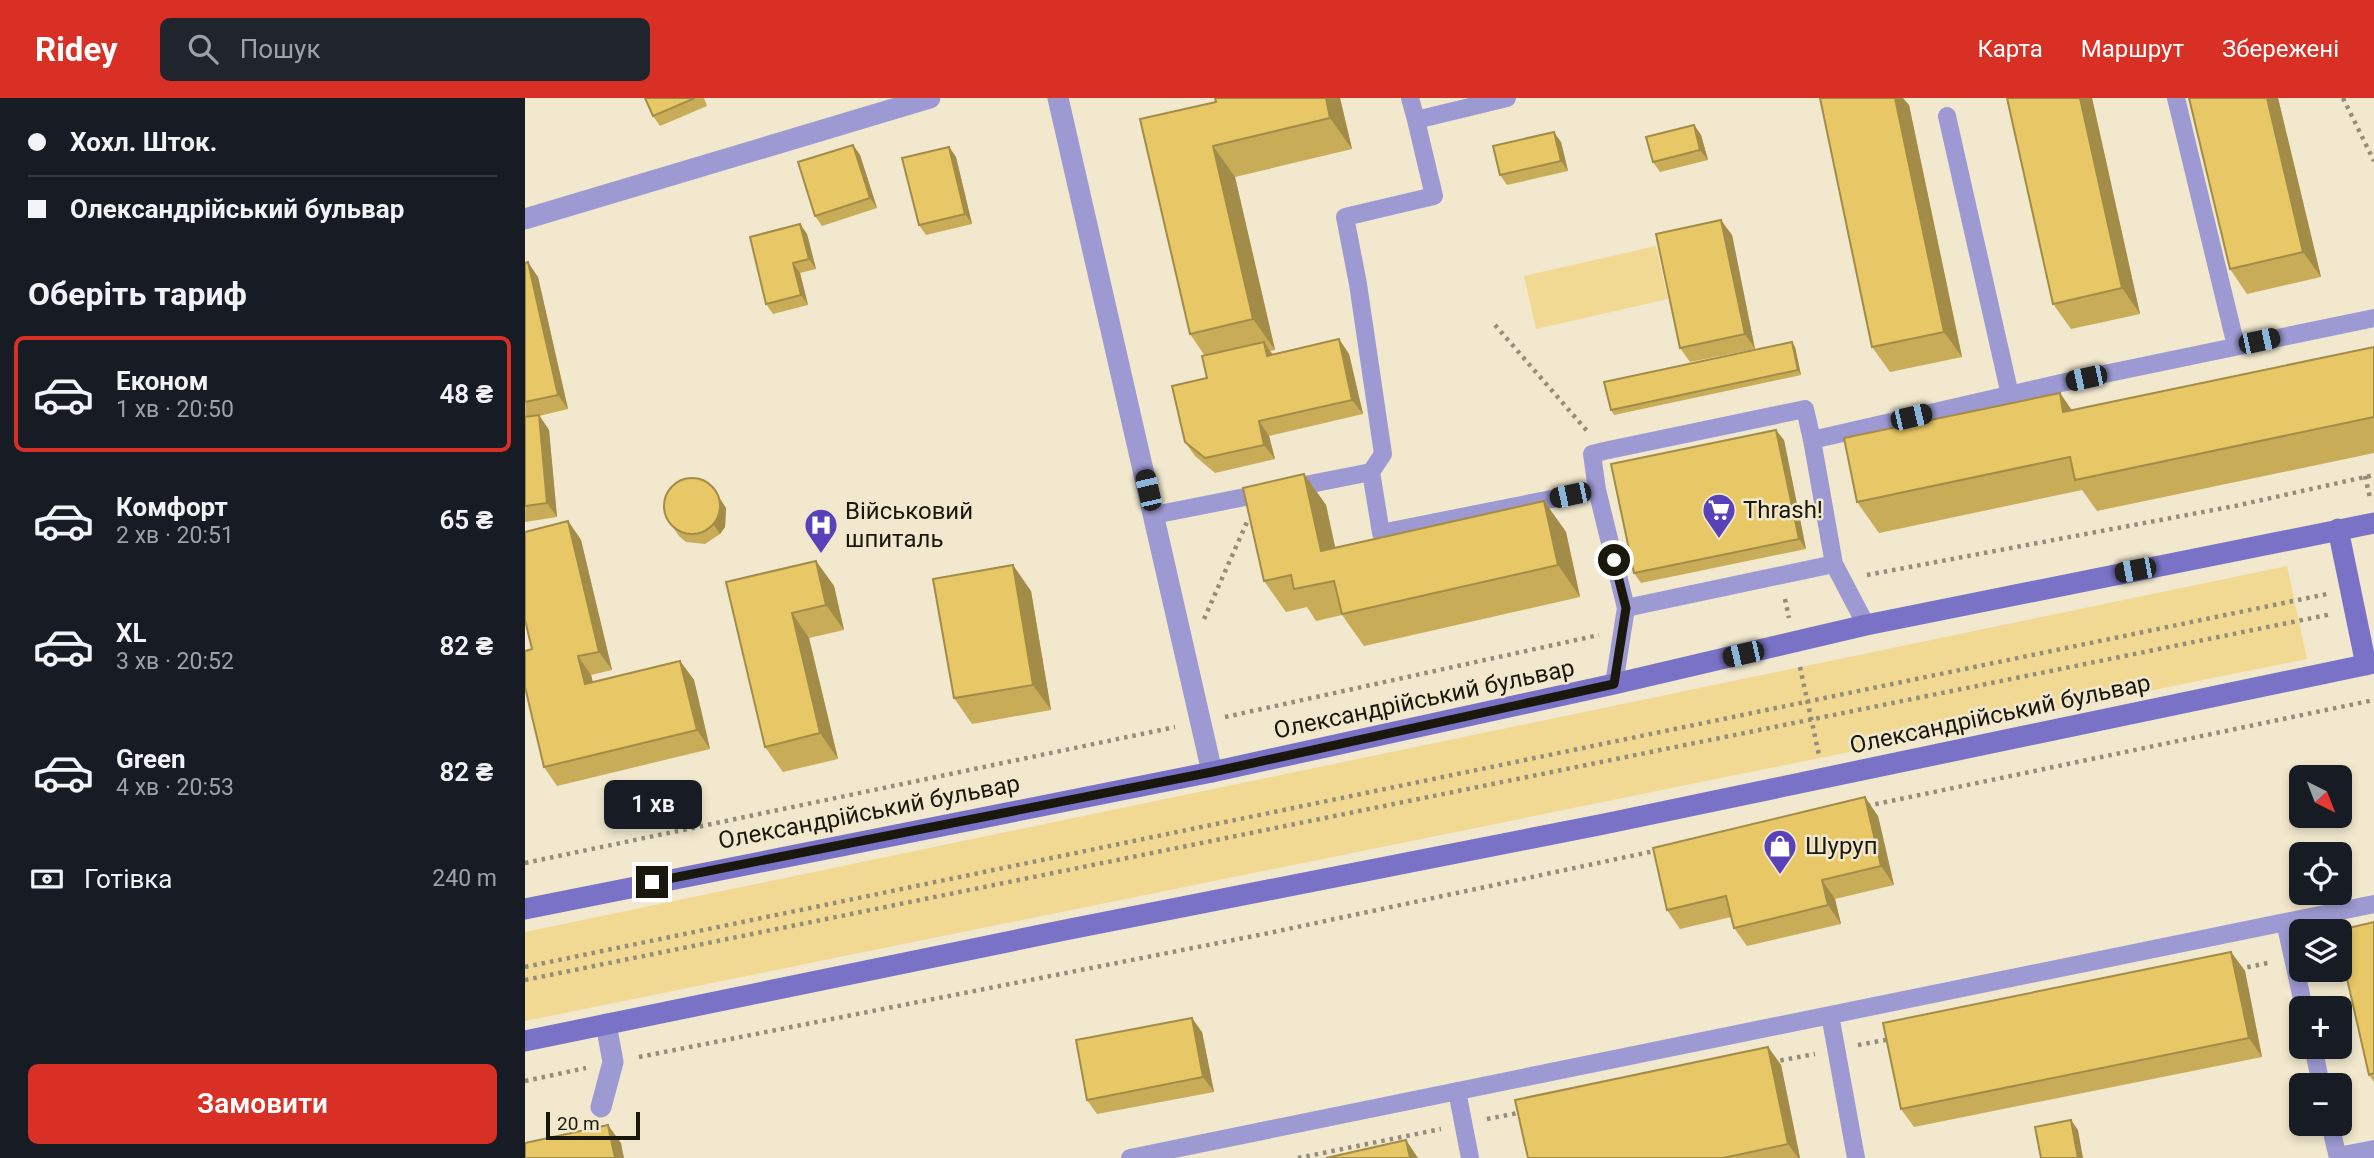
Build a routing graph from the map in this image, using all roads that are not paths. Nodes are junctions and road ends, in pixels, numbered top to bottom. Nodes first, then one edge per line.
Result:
1 (930, 98) edge
2 (1058, 98) edge
3 (1410, 98) edge
4 (1507, 98) edge
5 (2176, 98) edge
6 (1947, 116) dead end
7 (1416, 120) junction
8 (525, 219) edge
9 (2374, 318) edge
10 (2236, 346) junction
11 (2011, 395) junction
12 (1812, 440) junction
13 (1371, 472) junction
14 (1597, 490) junction
15 (1154, 515) junction
16 (2374, 523) edge
17 (2338, 529) junction
18 (1834, 564) junction
19 (1626, 608) junction
20 (1866, 625) junction
21 (2370, 664) edge
22 (1614, 684) junction
23 (1212, 772) junction
24 (2374, 904) edge
25 (525, 909) edge
26 (2285, 922) junction
27 (2301, 996) edge
28 (1830, 1015) junction
29 (606, 1024) junction
30 (525, 1041) edge
31 (1457, 1091) junction
32 (601, 1107) dead end
33 (2333, 1136) edge
34 (2374, 1149) edge
35 (2338, 1157) edge
36 (1130, 1158) edge
37 (1470, 1158) edge
38 (1856, 1158) edge

1 - 8 street
2 - 15 street
3 - 7 lane
4 - 7 lane
5 - 10 lane
6 - 11 lane
7 - 13 lane
9 - 10 lane
10 - 11 lane
11 - 12 lane
12 - 14 lane
12 - 18 lane
13 - 14 lane
13 - 15 lane
14 - 19 lane
15 - 23 street
16 - 17 main road, Олександрійський бульвар
17 - 20 main road, Олександрійський бульвар
17 - 21 main road
18 - 19 lane
18 - 20 lane
19 - 22 lane
20 - 22 main road, Олександрійський бульвар
21 - 29 main road, Олександрійський бульвар
22 - 23 main road, Олександрійський бульвар
23 - 25 main road, Олександрійський бульвар
24 - 26 lane
26 - 27 lane
26 - 28 lane
28 - 31 lane
28 - 38 lane
29 - 30 main road, Олександрійський бульвар
29 - 32 street
31 - 36 lane
31 - 37 lane
33 - 35 lane
34 - 35 lane

